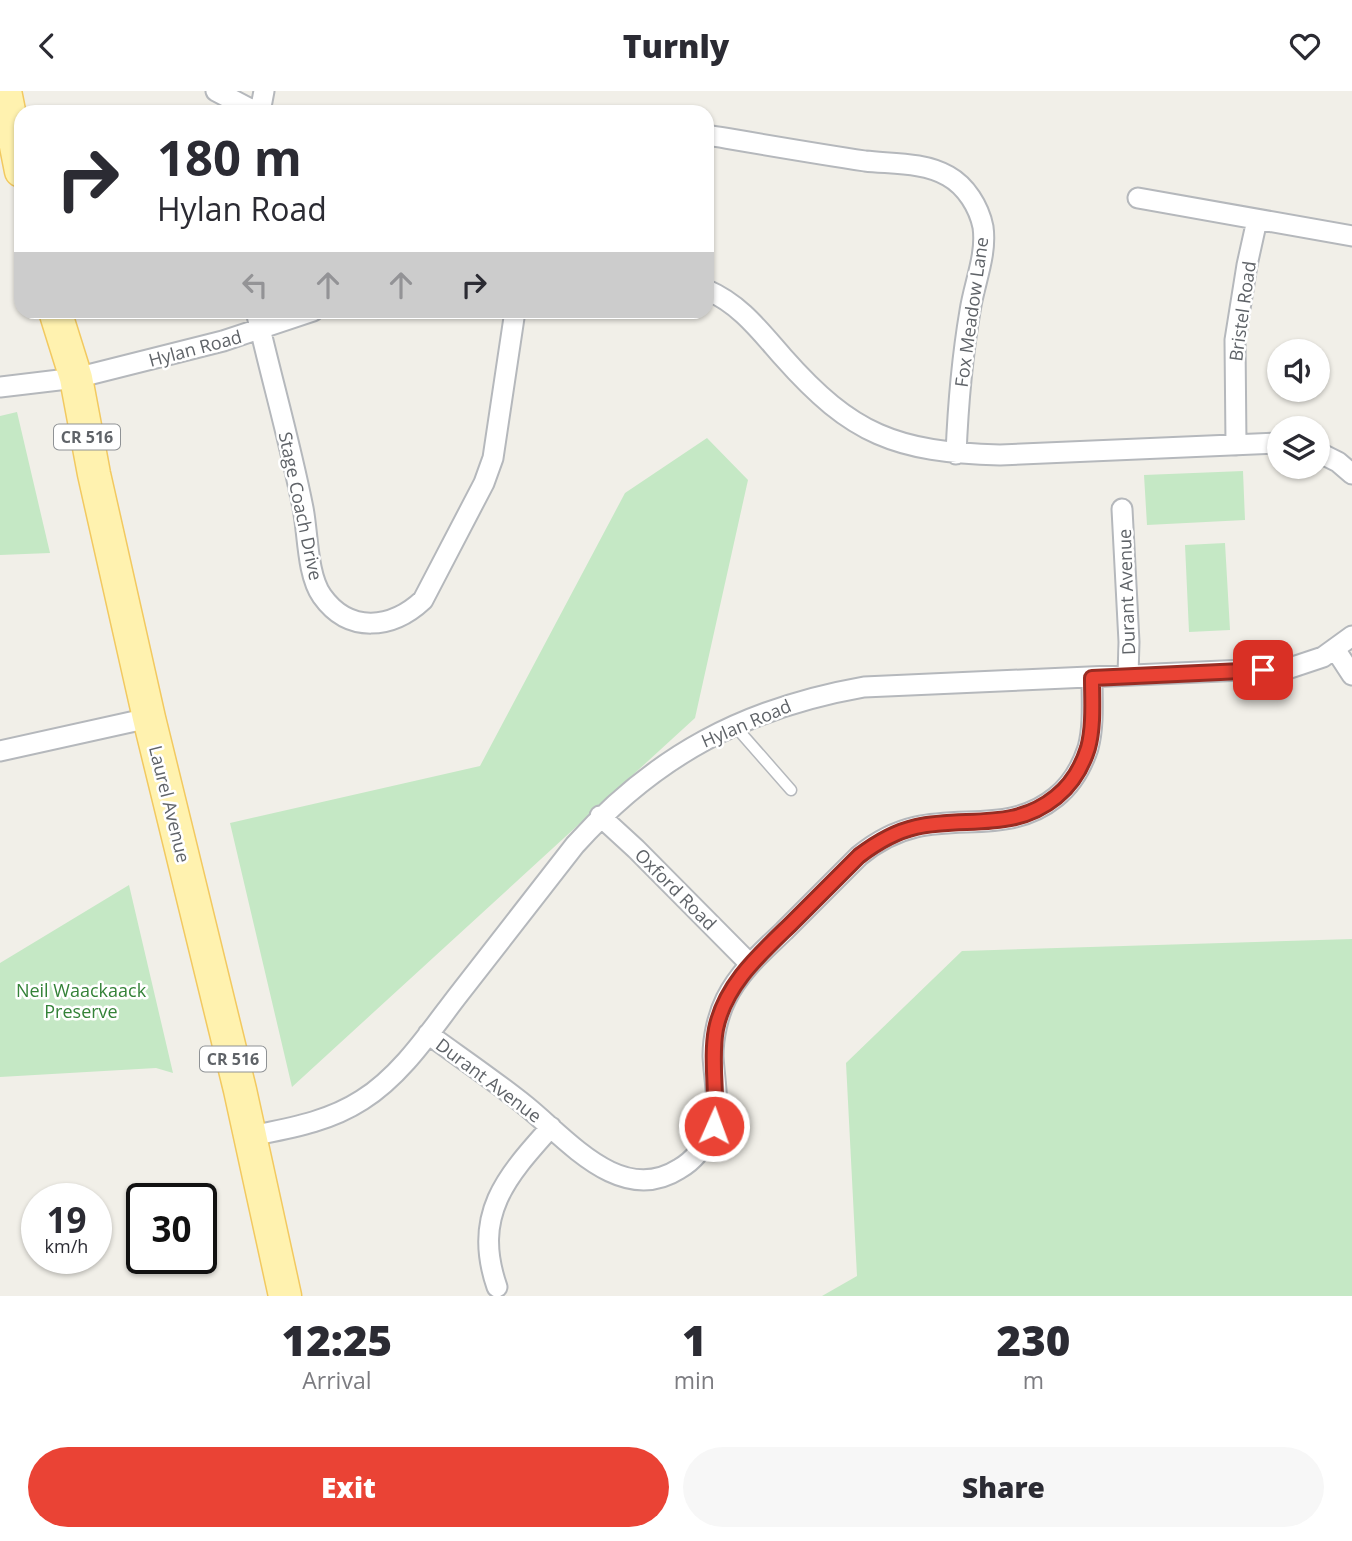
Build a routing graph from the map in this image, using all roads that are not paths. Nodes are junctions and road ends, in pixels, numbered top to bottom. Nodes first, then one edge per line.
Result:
1 (5, 91) edge
2 (216, 91) edge
3 (244, 105) edge
4 (14, 136) edge
5 (714, 136) edge
6 (1138, 198) dead end
7 (1257, 220) junction
8 (1352, 236) edge
9 (714, 294) edge
10 (58, 319) edge
11 (514, 319) edge
12 (258, 321) edge
13 (76, 378) junction
14 (0, 387) edge
15 (1267, 444) edge
16 (1236, 445) junction
17 (956, 454) junction
18 (1330, 458) edge
19 (1352, 474) edge
20 (1122, 509) dead end
21 (1352, 636) edge
22 (1335, 649) junction
23 (1128, 675) junction
24 (1352, 675) edge
25 (1092, 678) junction
26 (149, 718) junction
27 (733, 725) junction
28 (0, 751) edge
29 (791, 790) dead end
30 (600, 816) junction
31 (750, 964) junction
32 (428, 1034) junction
33 (551, 1127) junction
34 (251, 1136) junction
35 (497, 1286) dead end
36 (285, 1296) edge

1 - 4 main road
2 - 3 street
5 - 17 street, Fox Meadow Lane
6 - 7 street
7 - 8 street
7 - 16 street, Bristel Road
9 - 17 street
10 - 13 main road, Laurel Avenue / CR 516
11 - 12 street, Stage Coach Drive
12 - 13 street, Hylan Road
13 - 14 street, Hylan Road
13 - 26 main road, Laurel Avenue / CR 516
15 - 16 street
16 - 17 street
18 - 19 street
20 - 23 street, Durant Avenue
21 - 22 street, Hylan Road
22 - 23 street, Hylan Road
22 - 24 street
23 - 25 street, Hylan Road
25 - 27 street, Hylan Road
25 - 31 street, Durant Avenue
26 - 28 street
26 - 34 main road, Laurel Avenue / CR 516
27 - 29 lane
27 - 30 street, Hylan Road
30 - 31 street, Oxford Road
30 - 32 street, Hylan Road
31 - 33 street, Durant Avenue
32 - 33 street, Durant Avenue
32 - 34 street, Hylan Road
33 - 35 street, Durant Avenue
34 - 36 main road, Laurel Avenue / CR 516

